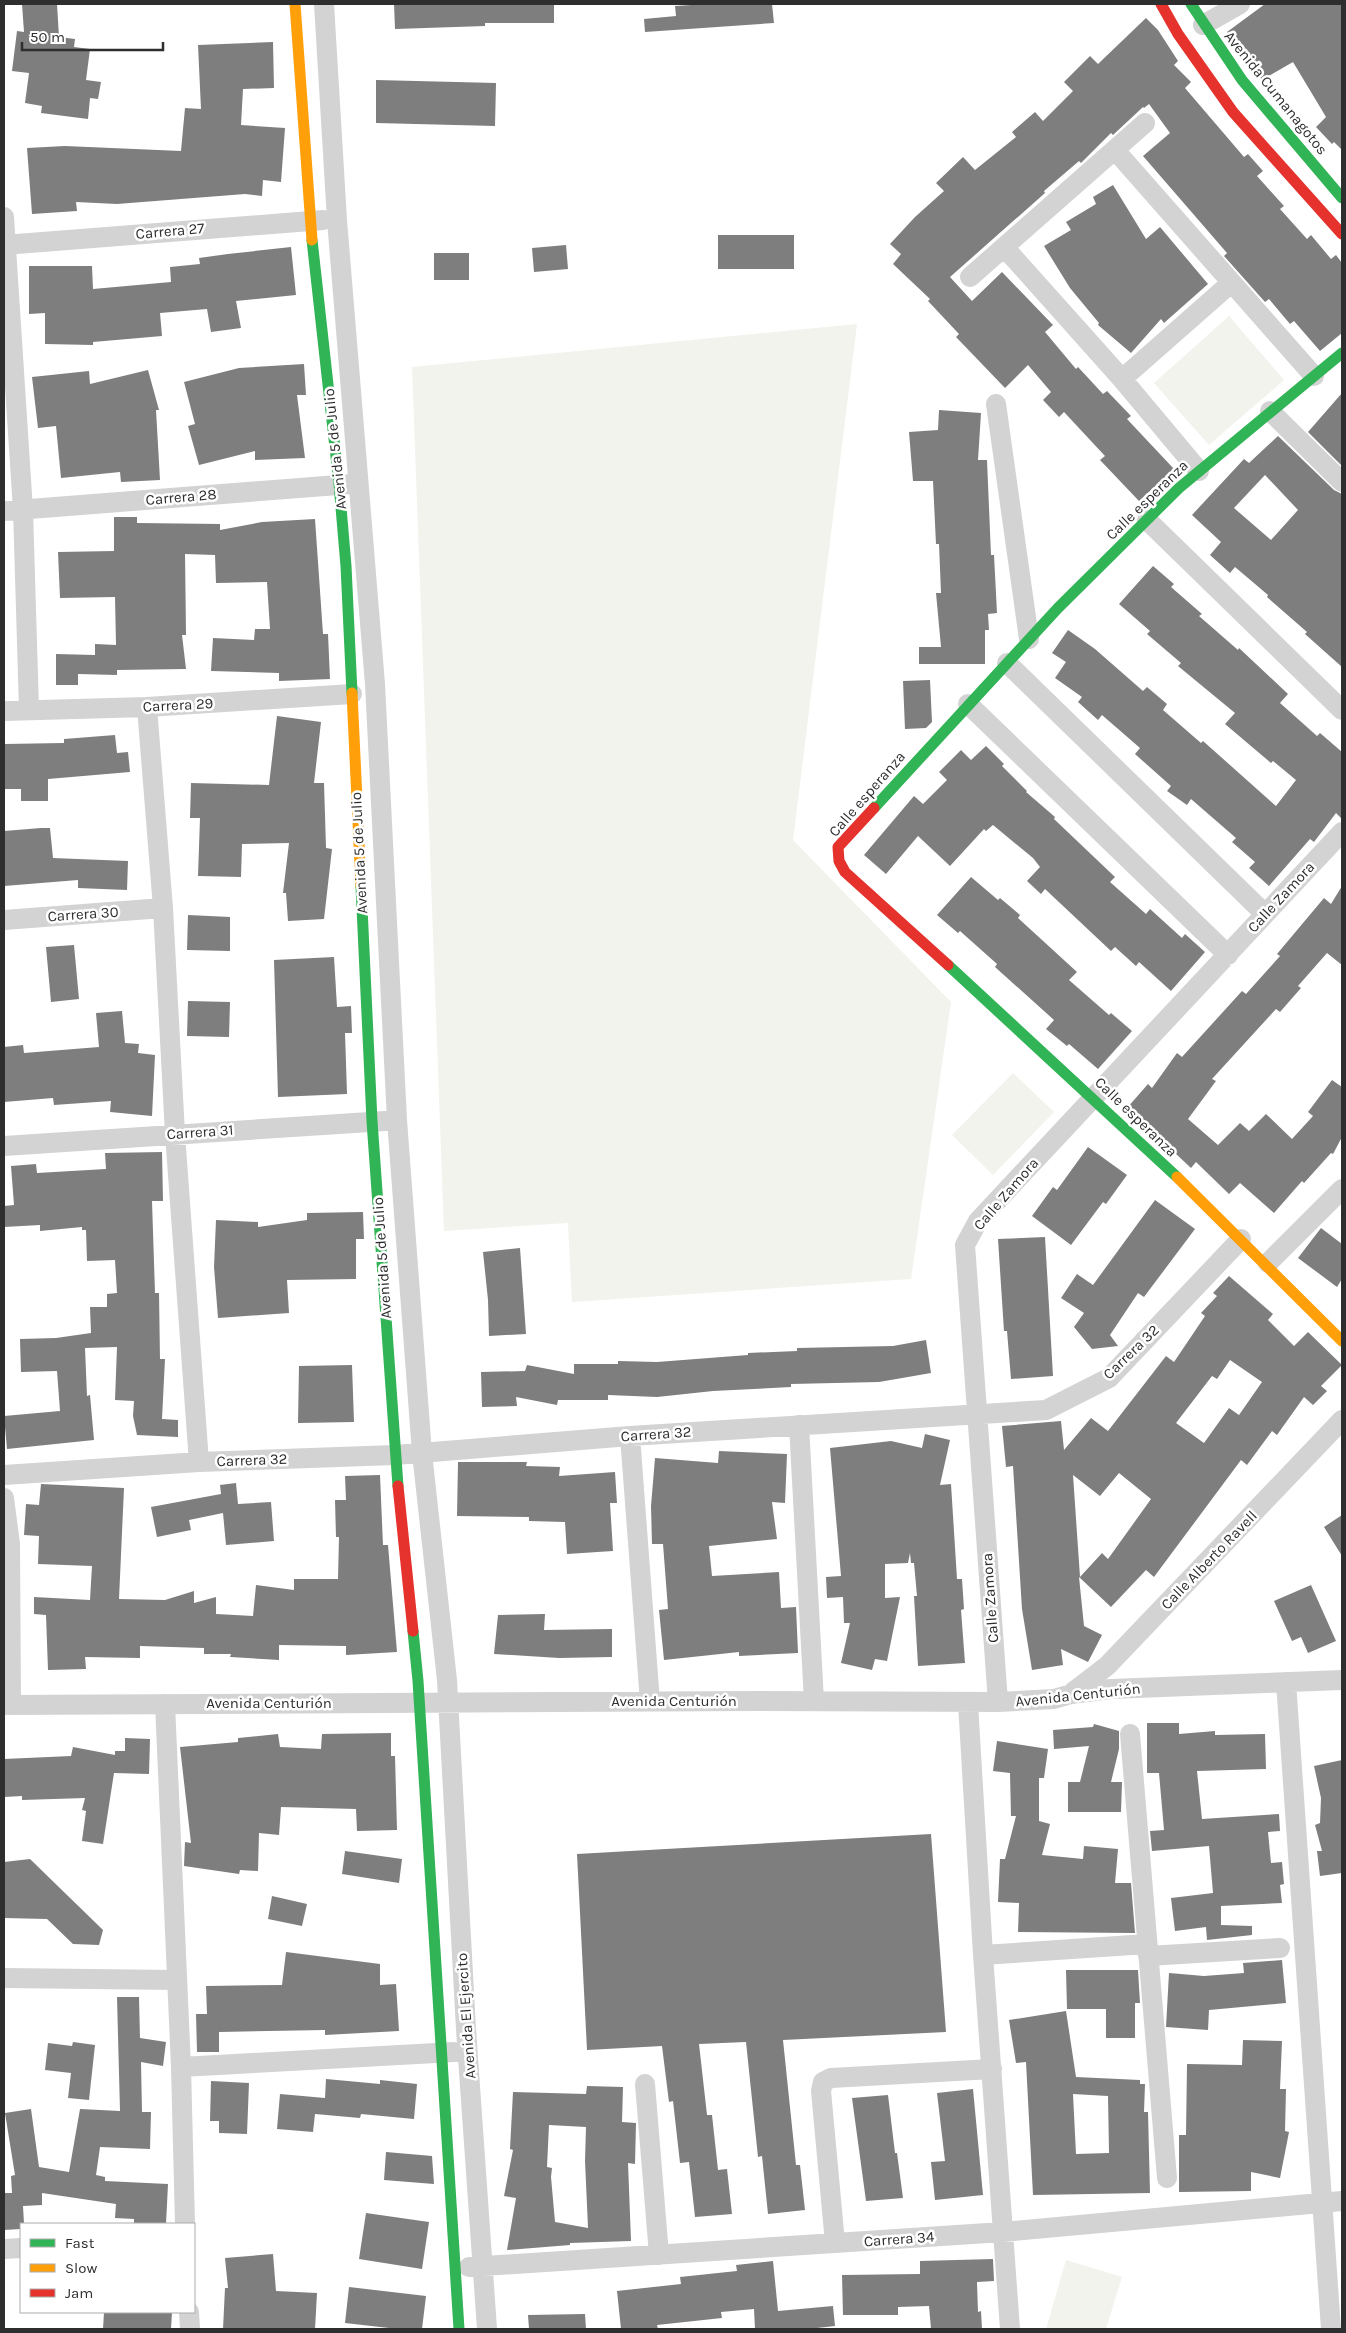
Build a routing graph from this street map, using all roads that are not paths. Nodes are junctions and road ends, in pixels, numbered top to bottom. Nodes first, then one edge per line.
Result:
1 (294, 4) edge
2 (324, 4) edge
3 (1161, 4) edge
4 (1191, 4) edge
5 (1240, 4) edge
6 (1203, 25) junction
7 (1145, 123) dead end
8 (1115, 150) junction
9 (1342, 198) edge
10 (4, 218) edge
11 (310, 220) junction
12 (337, 220) junction
13 (1342, 234) edge
14 (5, 245) edge
15 (1005, 248) junction
16 (970, 278) dead end
17 (1231, 283) junction
18 (1342, 353) edge
19 (1314, 376) junction
20 (1122, 379) junction
21 (996, 404) dead end
22 (1270, 411) junction
23 (1199, 471) junction
24 (1342, 482) edge
25 (349, 484) junction
26 (14, 511) edge
27 (1147, 520) junction
28 (1030, 639) junction
29 (1007, 663) junction
30 (352, 694) junction
31 (968, 704) junction
32 (147, 707) junction
33 (29, 709) junction
34 (1342, 710) edge
35 (4, 711) edge
36 (381, 802) junction
37 (357, 805) junction
38 (1342, 832) edge
39 (163, 908) junction
40 (1265, 914) junction
41 (4, 920) edge
42 (1228, 955) junction
43 (1093, 1097) junction
44 (397, 1120) junction
45 (372, 1121) junction
46 (175, 1134) junction
47 (4, 1146) edge
48 (1342, 1189) edge
49 (1241, 1239) junction
50 (1268, 1263) junction
51 (1342, 1341) edge
52 (976, 1414) junction
53 (1342, 1420) edge
54 (799, 1424) junction
55 (630, 1436) junction
56 (422, 1453) junction
57 (395, 1455) junction
58 (199, 1462) junction
59 (4, 1475) edge
60 (4, 1498) edge
61 (1342, 1680) edge
62 (1286, 1682) junction
63 (1071, 1694) junction
64 (814, 1701) junction
65 (650, 1702) junction
66 (998, 1702) junction
67 (419, 1703) junction
68 (448, 1703) junction
69 (968, 1703) junction
70 (164, 1704) junction
71 (7, 1705) edge
72 (1130, 1734) dead end
73 (1280, 1948) dead end
74 (1148, 1950) junction
75 (983, 1955) junction
76 (4, 1978) edge
77 (176, 1980) junction
78 (468, 2051) junction
79 (441, 2053) junction
80 (181, 2067) junction
81 (992, 2069) junction
82 (645, 2084) dead end
83 (1167, 2178) dead end
84 (1342, 2201) edge
85 (1322, 2203) junction
86 (186, 2223) edge
87 (1004, 2232) junction
88 (835, 2243) junction
89 (20, 2248) edge
90 (4, 2249) edge
91 (659, 2255) junction
92 (482, 2266) junction
93 (455, 2268) junction
94 (189, 2313) edge
95 (190, 2329) edge
96 (459, 2329) edge
97 (487, 2329) edge
98 (1010, 2329) edge
99 (1331, 2329) edge

1 - 11 street, Avenida 5 de Julio
2 - 12 street, Avenida 5 de Julio
3 - 13 street
4 - 6 street, Avenida Cumanagotos
5 - 6 street
6 - 9 street, Avenida Cumanagotos
7 - 8 street
8 - 15 street
8 - 17 street
10 - 14 street
11 - 12 street, Carrera 27
11 - 14 street, Carrera 27
11 - 25 street, Avenida 5 de Julio
12 - 25 street, Avenida 5 de Julio
14 - 26 street
15 - 16 street
15 - 20 street
17 - 19 street
17 - 20 street
18 - 19 street, Calle esperanza
19 - 22 street, Calle esperanza
20 - 23 street
21 - 28 street
22 - 23 street, Calle esperanza
22 - 24 street
23 - 27 street, Calle esperanza
25 - 26 street, Carrera 28
25 - 30 street, Avenida 5 de Julio
25 - 36 street, Avenida 5 de Julio
26 - 33 street
27 - 28 street, Calle esperanza
27 - 34 street
28 - 29 street, Calle esperanza
29 - 31 street, Calle esperanza
29 - 40 street
30 - 32 street, Carrera 29
30 - 37 street, Avenida 5 de Julio
31 - 42 street
31 - 43 street, Calle esperanza
32 - 33 street, Carrera 29
32 - 39 street
33 - 35 street, Carrera 29
36 - 37 street
36 - 44 street, Avenida 5 de Julio
37 - 45 street, Avenida 5 de Julio
38 - 40 street, Calle Zamora
39 - 41 street, Carrera 30
39 - 46 street
40 - 42 street, Calle Zamora
42 - 43 street, Calle Zamora
43 - 49 street, Calle esperanza
43 - 52 street, Calle Zamora
44 - 45 street, Carrera 31
44 - 56 street, Avenida 5 de Julio
45 - 46 street, Carrera 31
45 - 57 street, Avenida 5 de Julio
46 - 47 street, Carrera 31
46 - 58 street
48 - 50 street
49 - 50 street, Calle esperanza
49 - 52 street, Carrera 32
50 - 51 street, Calle esperanza
52 - 54 street, Carrera 32
52 - 66 street, Calle Zamora
53 - 63 street, Calle Alberto Ravell
54 - 55 street, Carrera 32
54 - 64 street
55 - 56 street, Carrera 32
55 - 65 street
56 - 57 street, Carrera 32
56 - 68 street, Avenida 5 de Julio
57 - 58 street, Carrera 32
57 - 67 street, Avenida 5 de Julio
58 - 59 street, Carrera 32
60 - 71 street
61 - 62 street, Avenida Centurión
62 - 63 street, Avenida Centurión
62 - 85 street
63 - 66 street, Avenida Centurión
64 - 65 street, Avenida Centurión
64 - 69 street, Avenida Centurión
65 - 68 street, Avenida Centurión
66 - 69 street, Avenida Centurión
67 - 68 street, Avenida Centurión
67 - 70 street, Avenida Centurión
67 - 79 street, Avenida El Ejercito
68 - 78 street, Avenida El Ejercito
69 - 75 street
70 - 71 street, Avenida Centurión
70 - 77 street
72 - 74 street
73 - 74 street
74 - 75 street
74 - 83 street
75 - 81 street
76 - 77 street
77 - 80 street
78 - 79 street
78 - 92 street, Avenida El Ejercito
79 - 80 street
79 - 93 street, Avenida El Ejercito
80 - 86 street
81 - 87 street
81 - 88 street
82 - 91 street
84 - 85 street, Carrera 34
85 - 87 street, Carrera 34
85 - 99 street
87 - 88 street, Carrera 34
87 - 98 street
88 - 91 street, Carrera 34
89 - 90 street
91 - 92 street, Carrera 34
92 - 93 street, Carrera 34
92 - 97 street, Avenida El Ejercito
93 - 96 street, Avenida El Ejercito
94 - 95 street

